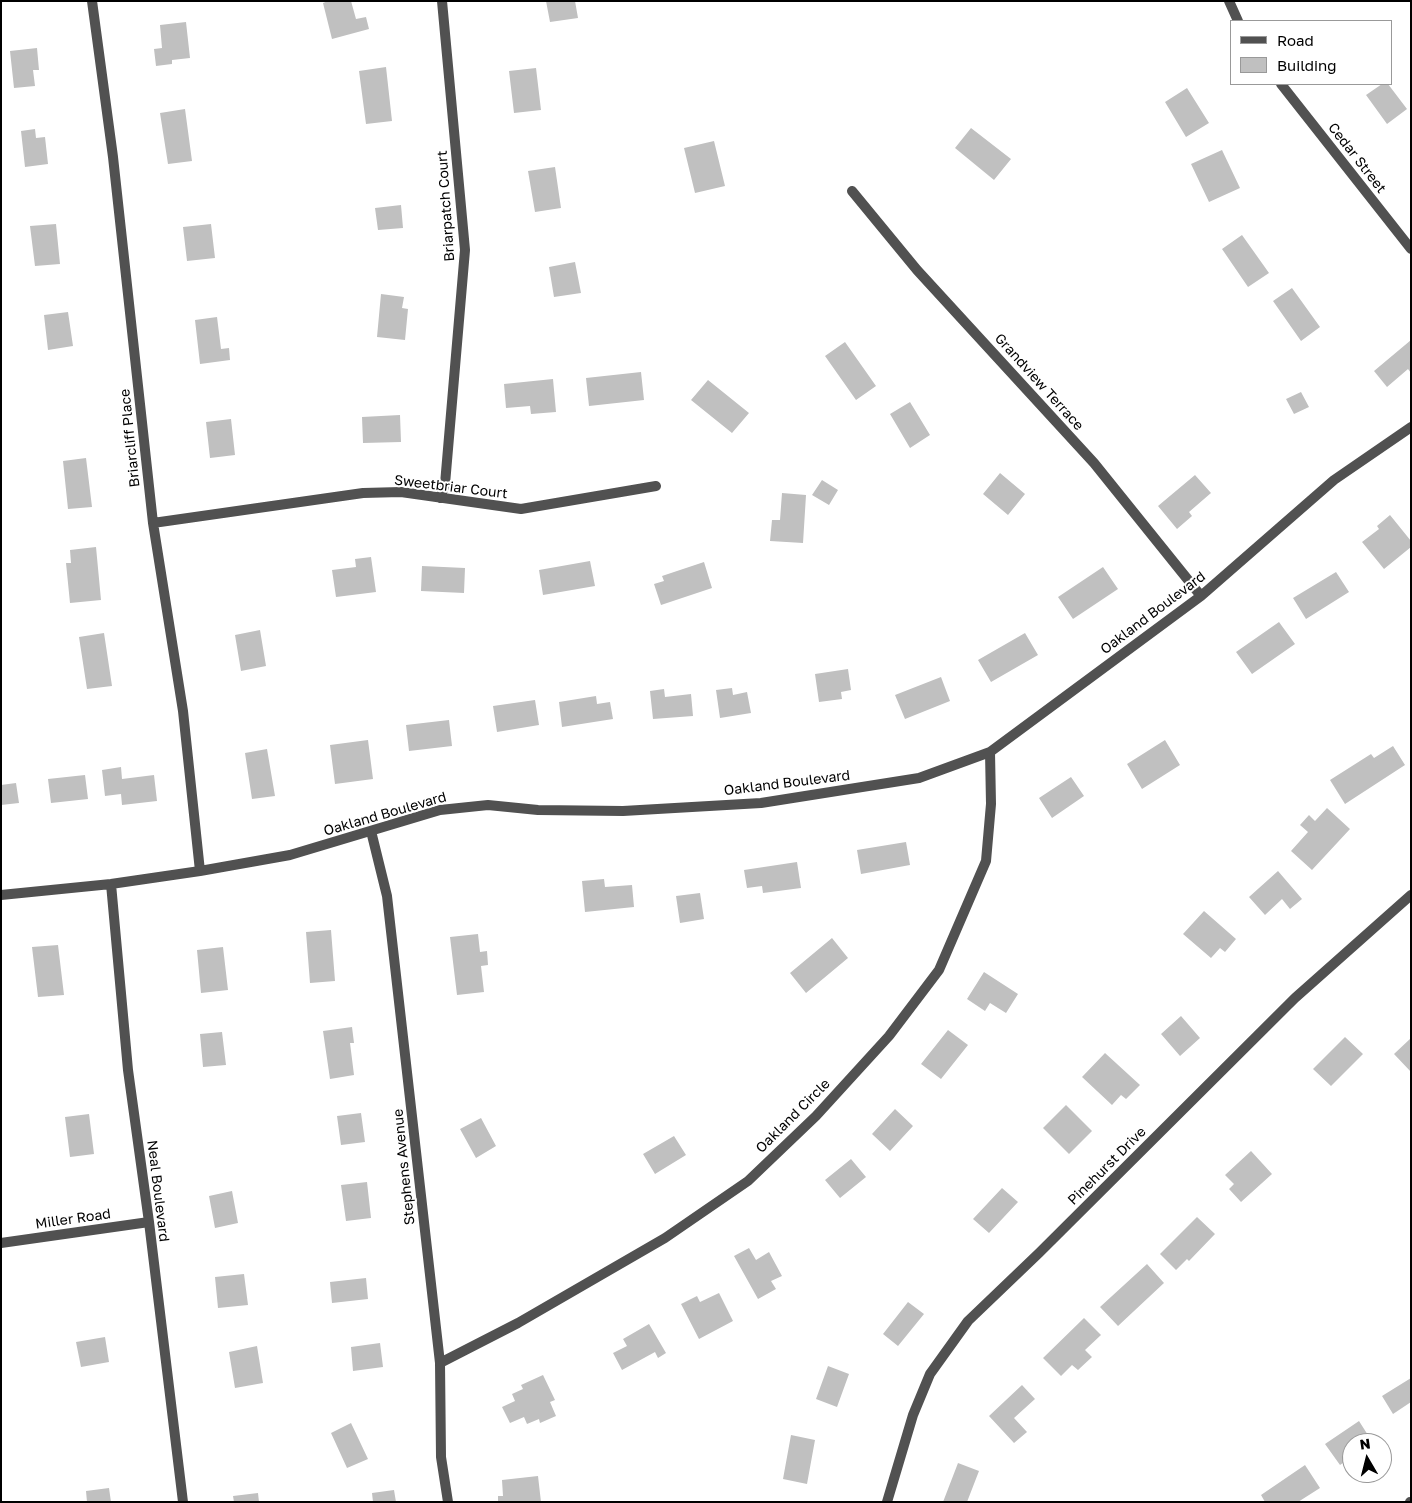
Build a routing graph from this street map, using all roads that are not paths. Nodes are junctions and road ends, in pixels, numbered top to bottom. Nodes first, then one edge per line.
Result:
1 (92, 1) edge
2 (442, 1) edge
3 (1229, 1) edge
4 (1238, 20) edge
5 (1282, 85) edge
6 (852, 191) dead end
7 (1411, 250) edge
8 (1411, 427) edge
9 (656, 486) dead end
10 (440, 498) junction
11 (153, 523) junction
12 (1201, 596) junction
13 (990, 752) junction
14 (371, 831) junction
15 (200, 871) junction
16 (111, 884) junction
17 (1, 895) edge
18 (1411, 895) edge
19 (149, 1222) junction
20 (1, 1243) edge
21 (440, 1363) junction
22 (183, 1502) edge
23 (448, 1502) edge
24 (888, 1502) edge

1 - 11 street, Briarcliff Place
2 - 10 street, Briarpatch Court
3 - 4 street
5 - 7 street, Cedar Street
6 - 12 street, Grandview Terrace
8 - 12 street, Oakland Boulevard
9 - 10 street, Sweetbriar Court
10 - 11 street, Sweetbriar Court
11 - 15 street, Briarcliff Place
12 - 13 street, Oakland Boulevard
13 - 14 street, Oakland Boulevard
13 - 21 street, Oakland Circle
14 - 15 street, Oakland Boulevard
14 - 21 street, Stephens Avenue
15 - 16 street, Oakland Boulevard
16 - 17 street, Oakland Boulevard
16 - 19 street, Neal Boulevard
18 - 24 street, Pinehurst Drive
19 - 20 street, Miller Road
19 - 22 street, Neal Boulevard
21 - 23 street, Stephens Avenue

